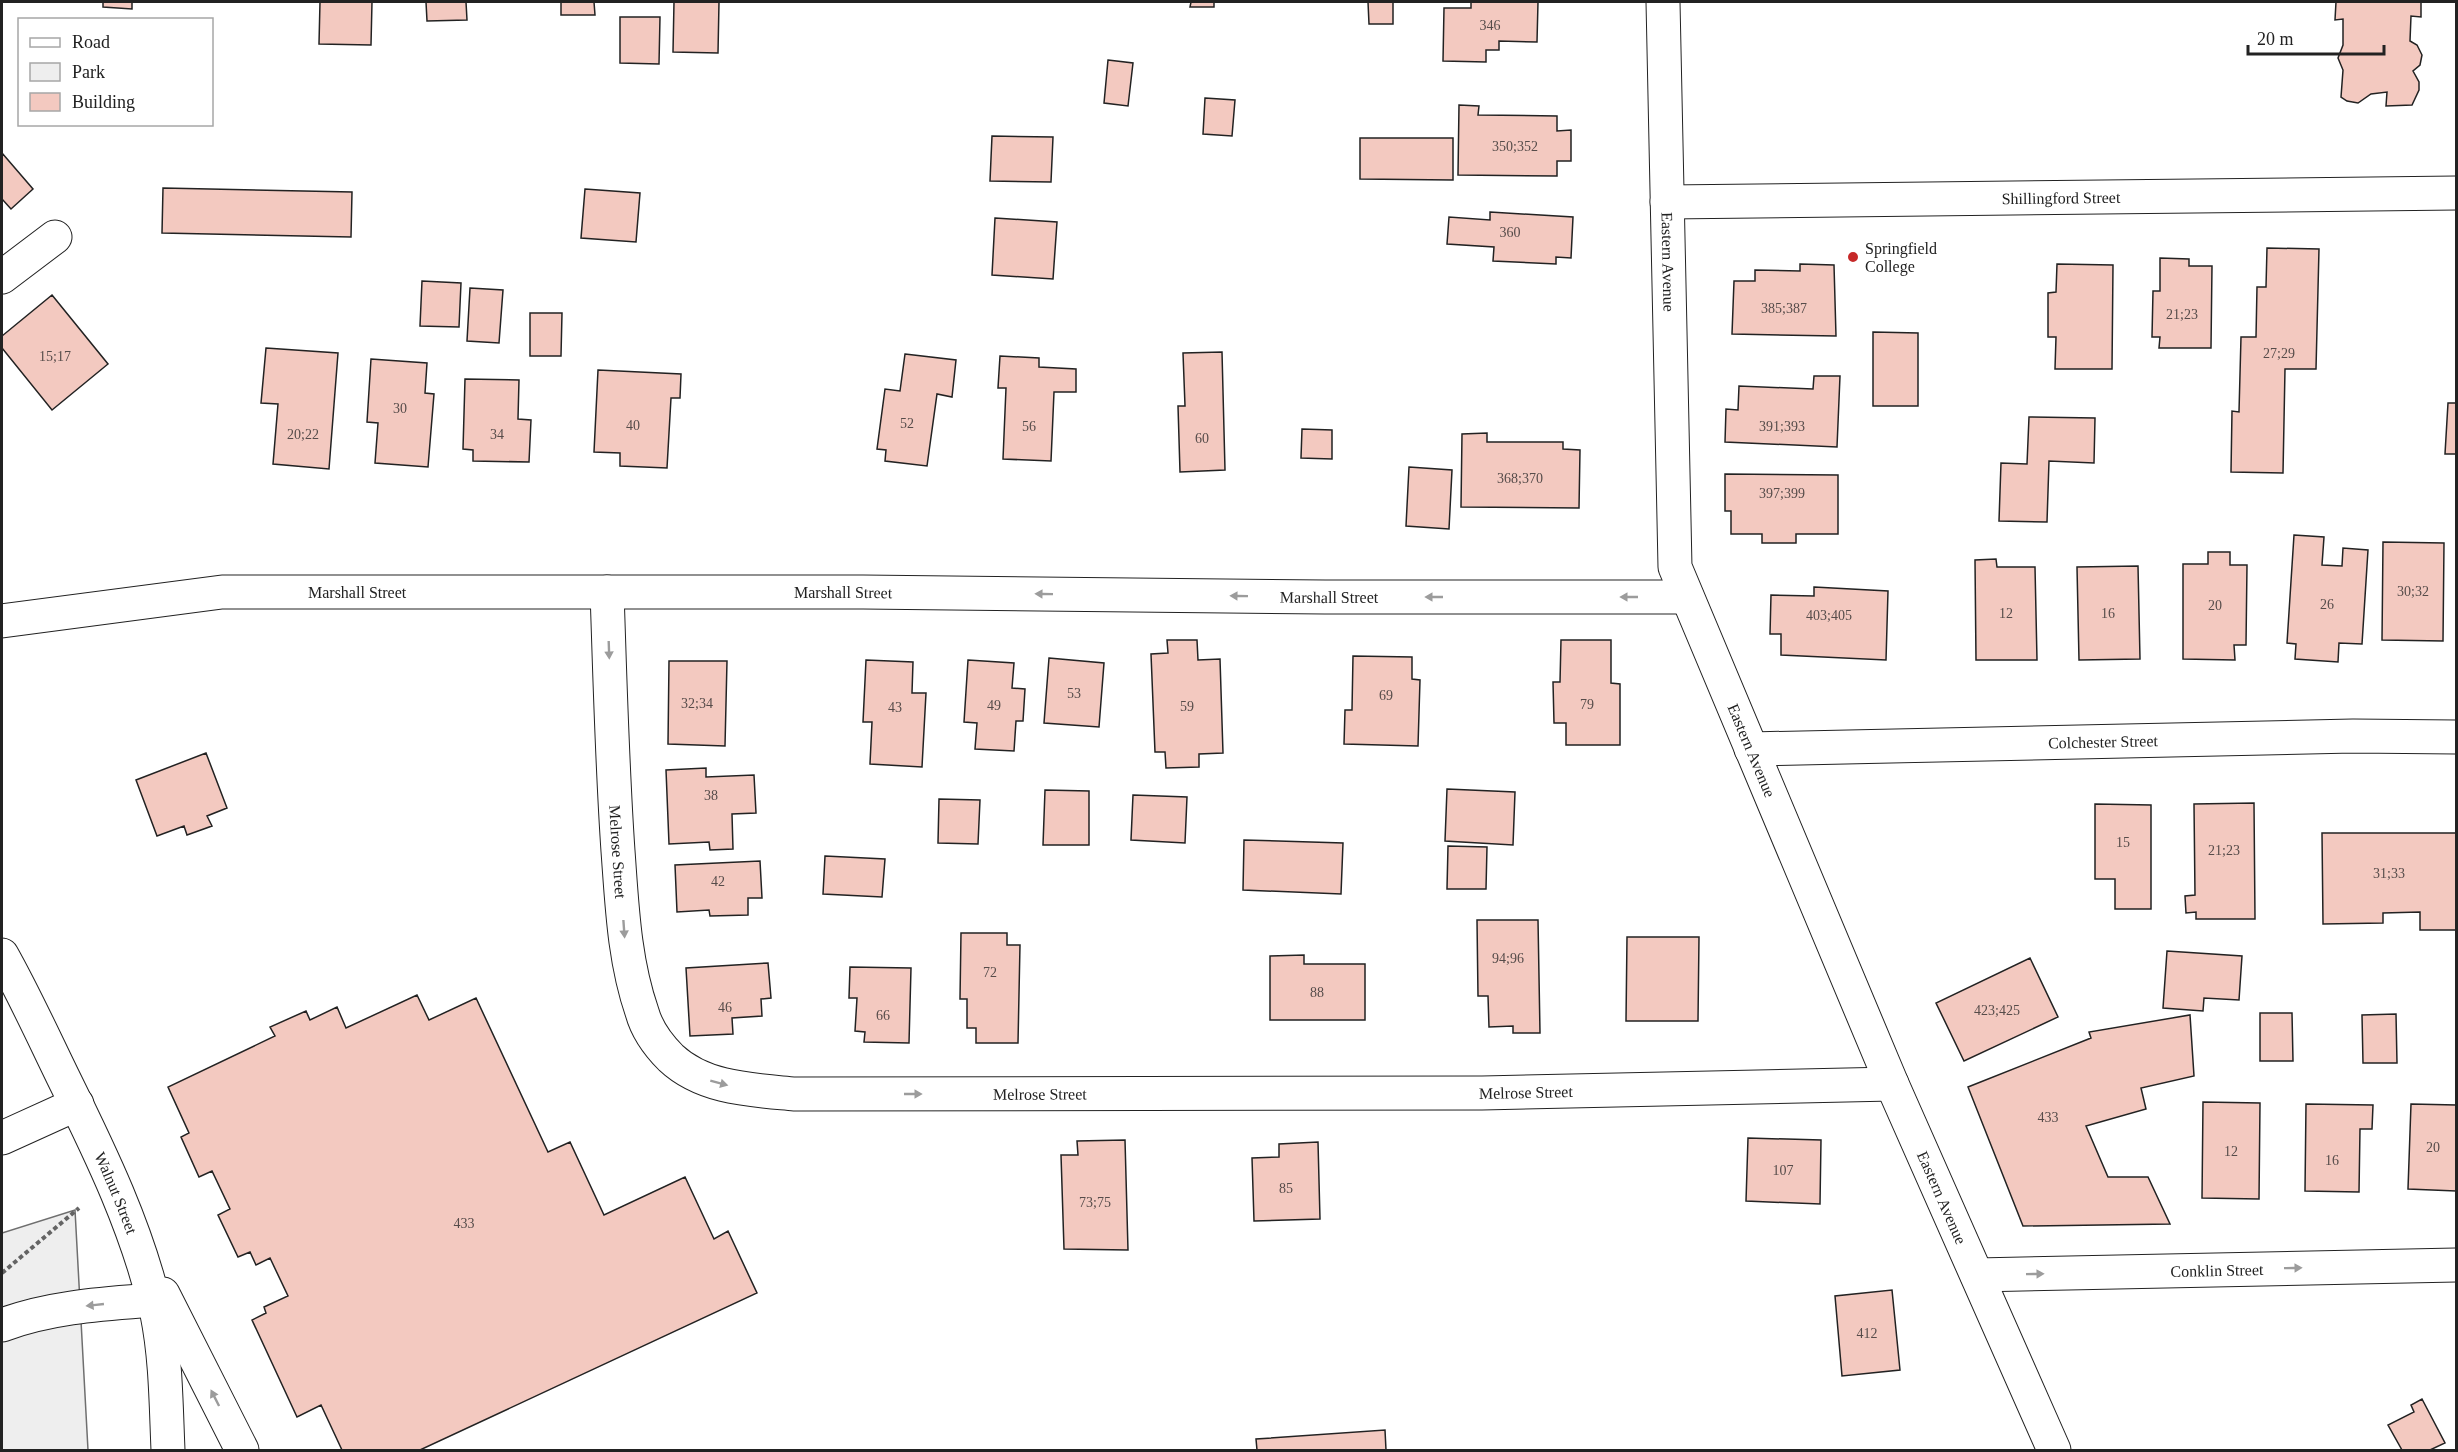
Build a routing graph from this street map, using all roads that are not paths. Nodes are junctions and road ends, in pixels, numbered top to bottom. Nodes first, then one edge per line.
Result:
1 (1663, 2) edge
2 (2457, 193) edge
3 (1667, 202) junction
4 (55, 237) dead end
5 (2, 277) edge
6 (607, 592) junction
7 (1688, 597) junction
8 (2, 621) edge
9 (2457, 737) edge
10 (1751, 749) junction
11 (2, 955) edge
12 (1892, 1084) junction
13 (76, 1104) junction
14 (2, 1138) edge
15 (135, 1237) junction
16 (2457, 1265) edge
17 (1977, 1275) junction
18 (153, 1300) junction
19 (2, 1324) edge
20 (168, 1450) edge
21 (242, 1450) edge
22 (2054, 1450) edge

1 - 3 street, Eastern Avenue
2 - 3 street, Shillingford Street
3 - 7 street, Eastern Avenue
4 - 5 street
7 -> 6 street, Marshall Street
6 - 8 street, Marshall Street
6 -> 12 street, Melrose Street
7 - 10 street, Eastern Avenue
9 - 10 street, Colchester Street
10 - 12 street, Eastern Avenue
11 - 13 street, Walnut Street
12 - 17 street, Eastern Avenue
13 - 14 street
13 - 15 street, Walnut Street
15 - 18 street, Walnut Street
21 -> 15 street
17 -> 16 street, Conklin Street
17 - 22 street, Eastern Avenue
18 -> 19 street
18 - 20 street, Walnut Street

